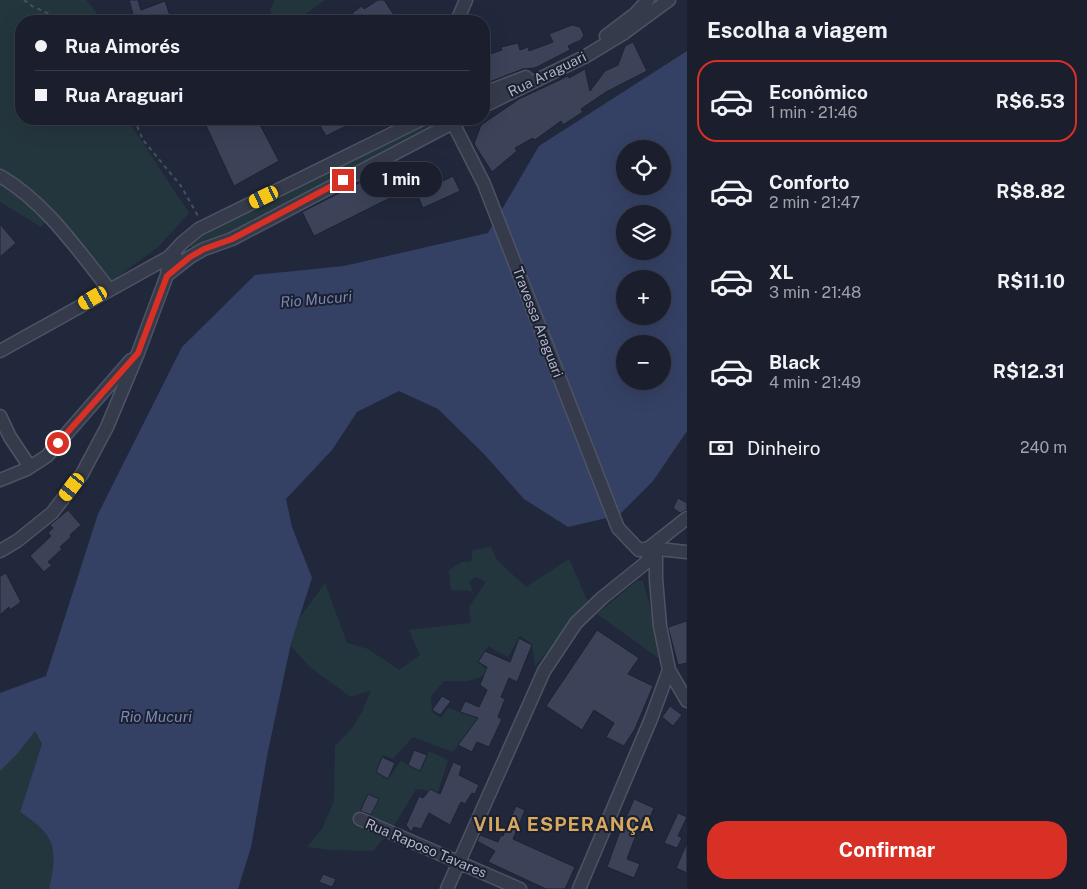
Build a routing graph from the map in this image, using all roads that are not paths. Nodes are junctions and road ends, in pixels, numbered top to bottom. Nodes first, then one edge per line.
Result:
1 (466, 0) edge
2 (648, 0) edge
3 (670, 0) edge
4 (460, 15) edge
5 (610, 38) junction
6 (490, 91) edge
7 (490, 103) edge
8 (410, 125) edge
9 (446, 125) edge
10 (457, 125) edge
11 (0, 176) edge
12 (170, 257) junction
13 (190, 257) junction
14 (167, 276) junction
15 (109, 289) junction
16 (0, 351) edge
17 (138, 353) junction
18 (0, 416) edge
19 (30, 467) junction
20 (0, 480) edge
21 (687, 518) edge
22 (652, 549) junction
23 (0, 551) edge
24 (687, 552) edge
25 (669, 670) junction
26 (687, 701) edge
27 (360, 819) dead end
28 (459, 861) junction
29 (446, 889) edge
30 (520, 889) edge
31 (579, 889) edge

1 - 4 street
2 - 5 street
3 - 5 street
5 - 6 street, Rua Araguari
5 - 7 street, Rua Araguari
8 - 12 street
9 - 13 street
10 - 22 street, Travessa Araguari
11 - 15 street
12 - 13 street
12 - 14 street
12 - 15 street
13 - 14 street
14 - 17 street
15 - 16 street
17 - 19 street
17 - 23 street
18 - 19 street
19 - 20 street
21 - 22 street
22 - 24 street
22 - 25 street
22 - 28 street
25 - 26 street
25 - 31 street
27 - 28 street, Rua Raposo Tavares
28 - 29 street
28 - 30 street, Rua Raposo Tavares

